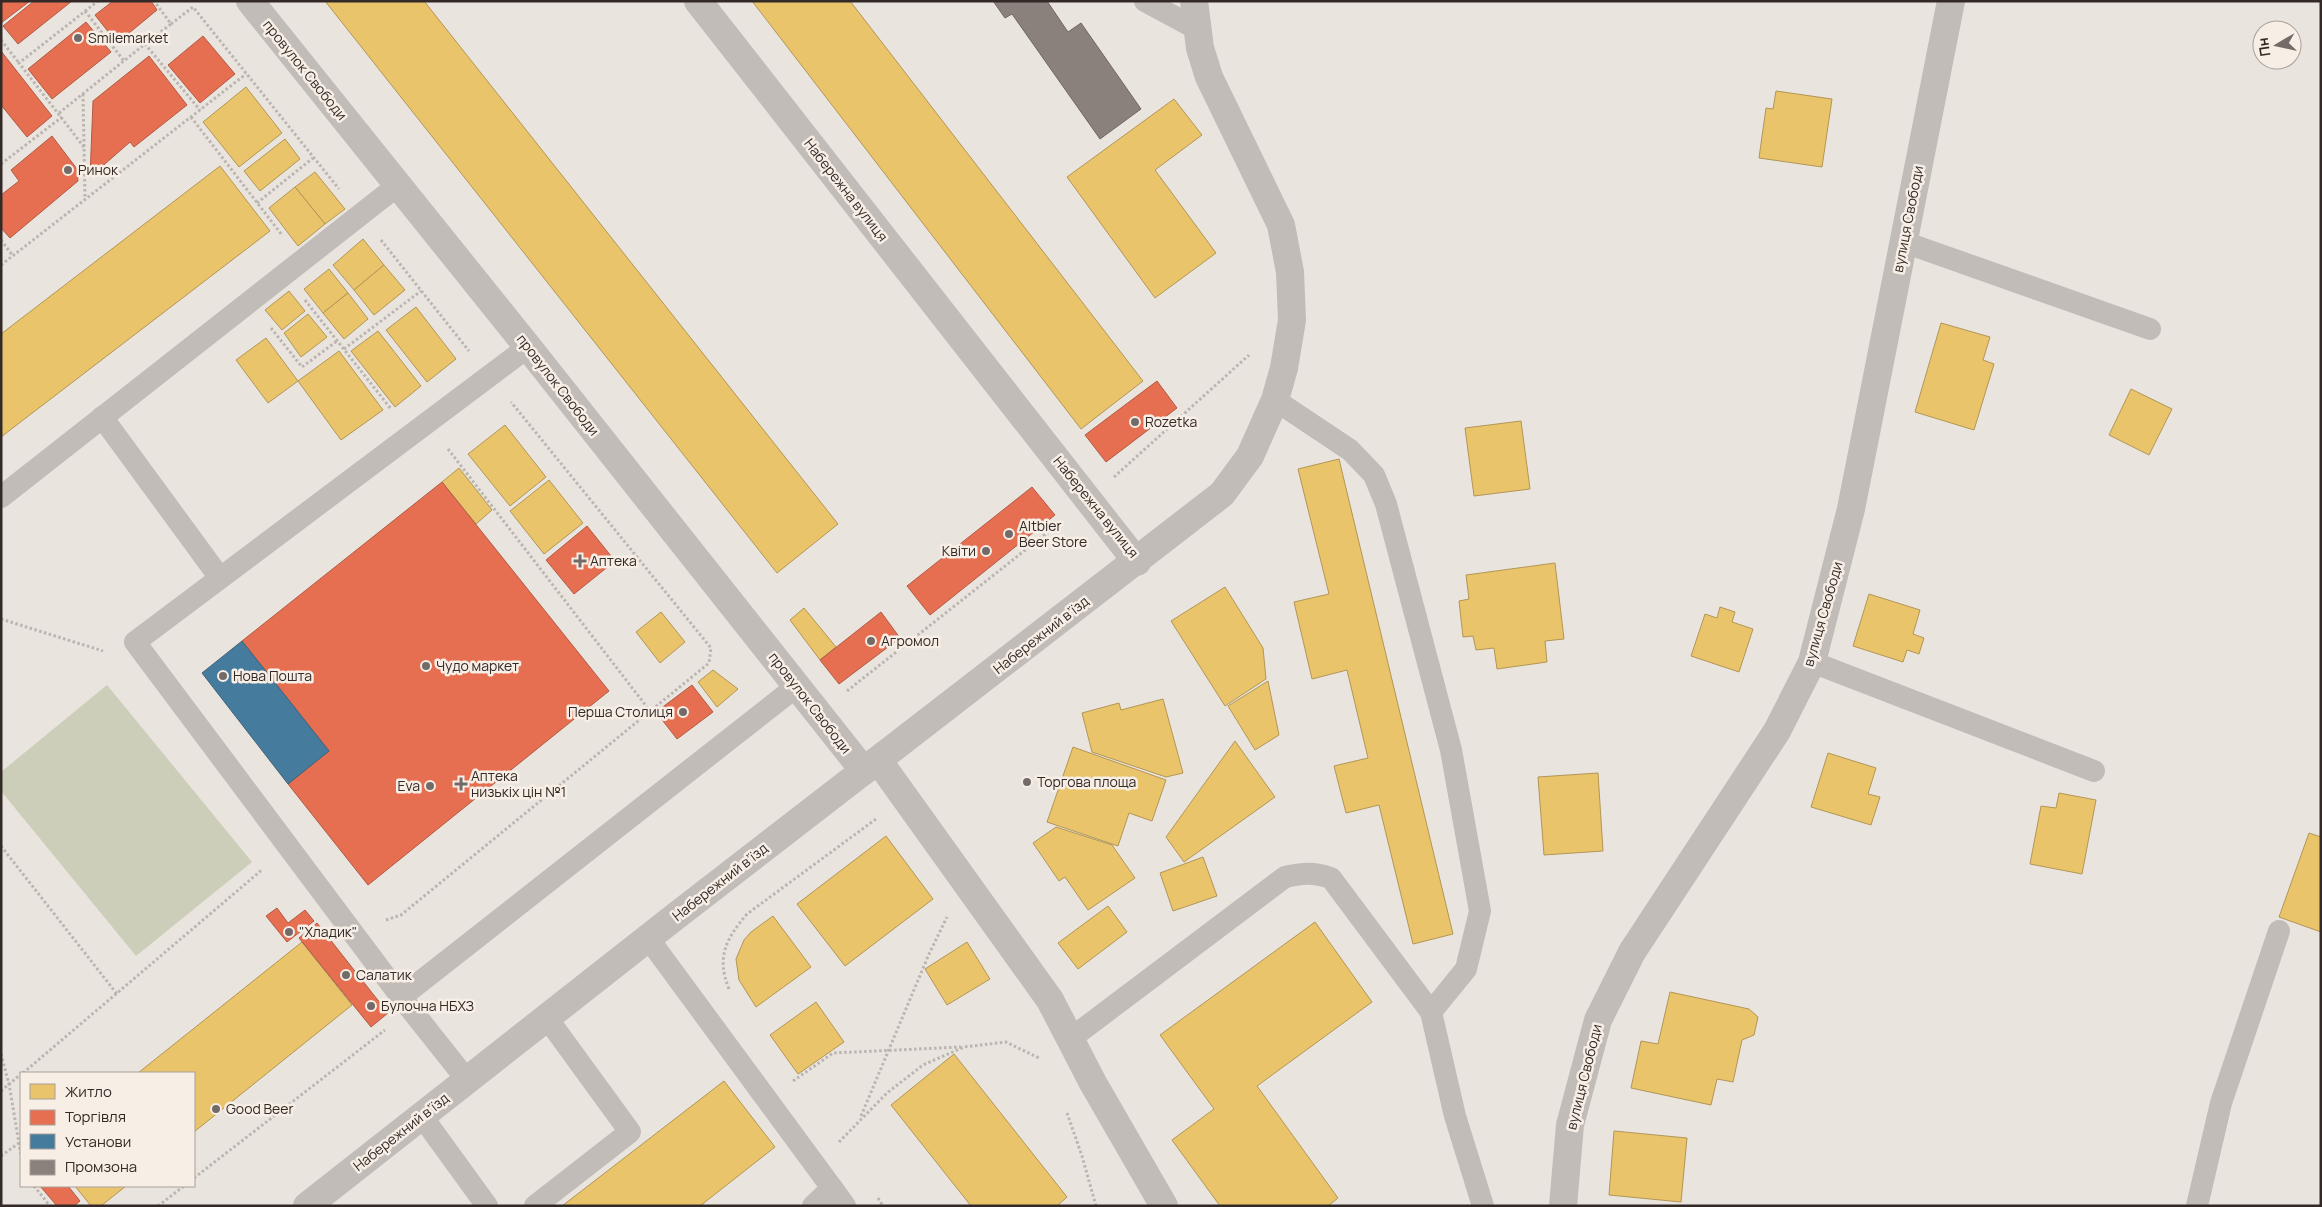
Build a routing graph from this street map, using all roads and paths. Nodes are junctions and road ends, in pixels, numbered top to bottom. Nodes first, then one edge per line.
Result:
1 (98, 1) edge
2 (154, 1) edge
3 (250, 1) edge
4 (698, 1) edge
5 (1145, 1) edge
6 (1194, 1) edge
7 (1951, 1) edge
8 (85, 11) junction
9 (171, 24) junction
10 (1197, 29) junction
11 (1, 40) edge
12 (145, 44) junction
13 (124, 61) junction
14 (19, 63) junction
15 (246, 74) junction
16 (83, 94) junction
17 (200, 110) junction
18 (59, 113) junction
19 (62, 117) junction
20 (191, 117) junction
21 (84, 147) junction
22 (314, 158) junction
23 (1, 164) edge
24 (397, 186) junction
25 (84, 199) junction
26 (257, 203) junction
27 (361, 215) junction
28 (1, 240) edge
29 (1904, 242) junction
30 (13, 256) junction
31 (1, 265) edge
32 (293, 268) junction
33 (421, 291) junction
34 (250, 302) junction
35 (2150, 329) dead end
36 (337, 341) junction
37 (528, 347) junction
38 (344, 349) junction
39 (490, 376) junction
40 (1275, 400) junction
41 (102, 417) junction
42 (420, 429) junction
43 (1, 497) edge
44 (1137, 562) junction
45 (220, 578) junction
46 (1812, 662) junction
47 (796, 686) junction
48 (650, 711) junction
49 (871, 766) junction
50 (2094, 771) dead end
51 (881, 816) dead end
52 (1, 846) edge
53 (268, 866) dead end
54 (379, 916) dead end
55 (948, 916) dead end
56 (2279, 931) dead end
57 (648, 938) junction
58 (117, 994) junction
59 (731, 994) dead end
60 (401, 997) junction
61 (1431, 1012) junction
62 (547, 1018) junction
63 (1070, 1039) junction
64 (964, 1047) junction
65 (888, 1050) junction
66 (1038, 1052) dead end
67 (1, 1054) edge
68 (24, 1072) edge
69 (787, 1073) dead end
70 (20, 1076) edge
71 (467, 1080) junction
72 (792, 1081) junction
73 (10, 1084) junction
74 (798, 1089) dead end
75 (1, 1091) edge
76 (1065, 1109) dead end
77 (421, 1115) junction
78 (860, 1118) junction
79 (832, 1135) dead end
80 (19, 1143) junction
81 (838, 1143) junction
82 (20, 1149) edge
83 (844, 1151) dead end
84 (1, 1156) edge
85 (35, 1187) edge
86 (183, 1187) edge
87 (832, 1188) junction
88 (872, 1190) dead end
89 (50, 1206) edge
90 (158, 1206) edge
91 (307, 1206) edge
92 (487, 1206) edge
93 (535, 1206) edge
94 (813, 1206) edge
95 (845, 1206) edge
96 (884, 1206) edge
97 (1096, 1206) edge
98 (1164, 1206) edge
99 (1483, 1206) edge
100 (1563, 1206) edge
101 (2197, 1206) edge

1 - 8 path
2 - 9 path
3 - 24 street, провулок Свободи
4 - 44 street, Набережна вулиця
5 - 10 lane
6 - 10 street, Набережна вулиця
7 - 29 street, вулиця Свободи
8 - 13 path
8 - 14 path
9 - 12 path
9 - 15 path
10 - 40 street, Набережна вулиця
11 - 14 path
12 - 13 path
12 - 17 path
13 - 16 path
14 - 18 path
15 - 17 path
15 - 22 path
16 - 18 path
16 - 21 path
17 - 20 path
18 - 19 path
19 - 21 path
19 - 23 path
20 - 25 path
20 - 26 path
21 - 25 path
22 - 26 path
22 - 27 path
24 - 27 lane
24 - 37 street, провулок Свободи
25 - 30 path
26 - 32 path
27 - 32 lane
27 - 33 path
28 - 30 path
29 - 35 lane
29 - 46 street, вулиця Свободи
30 - 31 path
32 - 34 lane
32 - 36 path
33 - 38 path
33 - 39 path
34 - 36 path
34 - 41 lane
36 - 38 path
37 - 39 lane
37 - 47 street, провулок Свободи
38 - 42 path
39 - 42 lane
39 - 48 path
40 - 44 street, Набережна вулиця
40 - 61 lane
41 - 43 lane
41 - 45 lane
42 - 45 lane
42 - 48 path
44 - 49 street, Набережний в’їзд
45 - 60 lane
46 - 50 lane
46 - 100 street, вулиця Свободи
47 - 49 street, провулок Свободи
47 - 60 lane
48 - 54 path
49 - 57 street, Набережний в’їзд
49 - 63 street
51 - 59 path
52 - 58 path
53 - 58 path
55 - 65 path
56 - 101 lane
57 - 62 street, Набережний в’їзд
57 - 87 lane
58 - 68 path
60 - 71 lane
61 - 63 lane
61 - 99 lane
62 - 71 street, Набережний в’їзд
62 - 93 lane
63 - 98 street
64 - 65 path
64 - 66 path
64 - 78 path
65 - 72 path
65 - 78 path
67 - 73 path
69 - 72 path
70 - 73 path
71 - 77 street, Набережний в’їзд
72 - 74 path
73 - 75 path
73 - 80 path
76 - 97 path
77 - 91 street, Набережний в’їзд
77 - 92 lane
78 - 81 path
79 - 81 path
80 - 82 path
80 - 84 path
81 - 83 path
85 - 89 path
86 - 90 path
87 - 94 lane
87 - 95 lane
88 - 96 path

